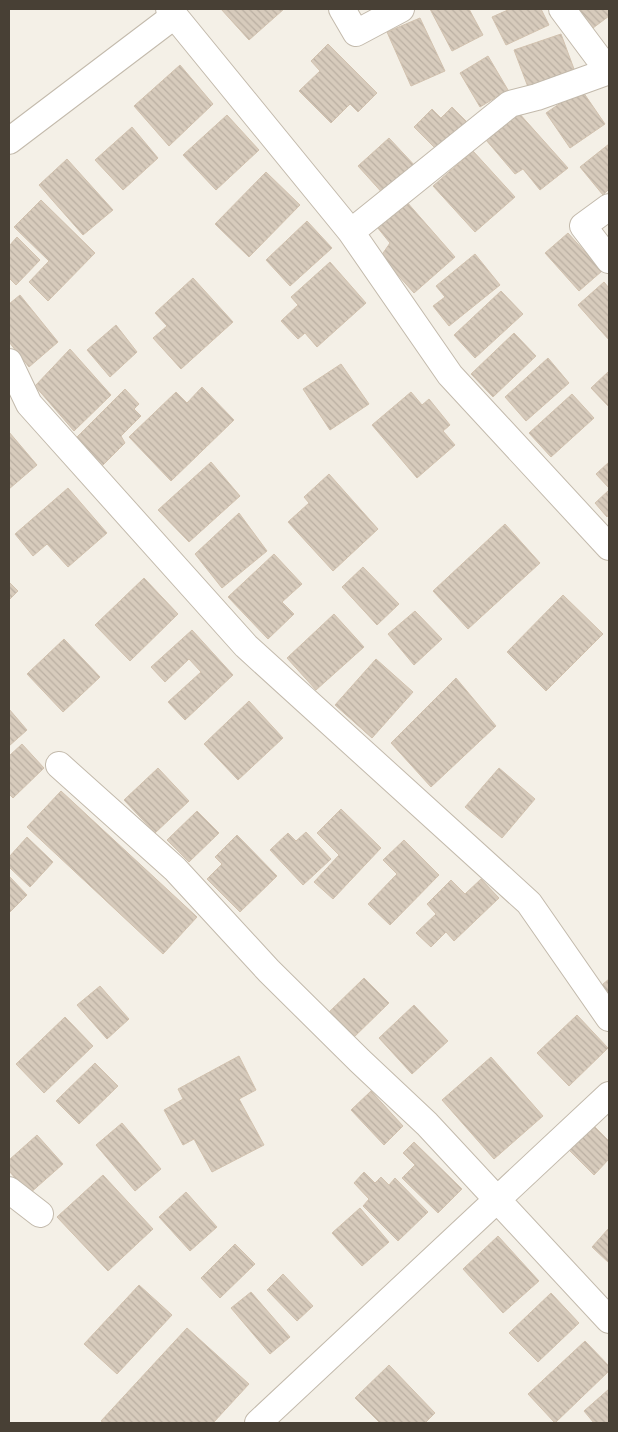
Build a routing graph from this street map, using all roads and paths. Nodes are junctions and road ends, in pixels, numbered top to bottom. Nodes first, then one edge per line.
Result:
1 (342, 9) edge
2 (401, 9) edge
3 (562, 9) edge
4 (171, 12) edge
5 (609, 72) edge
6 (9, 141) edge
7 (609, 207) edge
8 (351, 232) junction
9 (609, 260) edge
10 (9, 362) edge
11 (609, 547) edge
12 (59, 765) dead end
13 (609, 1018) edge
14 (609, 1095) edge
15 (9, 1190) edge
16 (498, 1199) junction
17 (40, 1214) dead end
18 (609, 1320) edge
19 (258, 1423) edge

1 - 2 street
3 - 5 street
4 - 6 street
4 - 8 street
5 - 8 street
7 - 9 street
8 - 11 street
10 - 13 street
12 - 16 street
14 - 16 street
15 - 17 street
16 - 18 street
16 - 19 street

